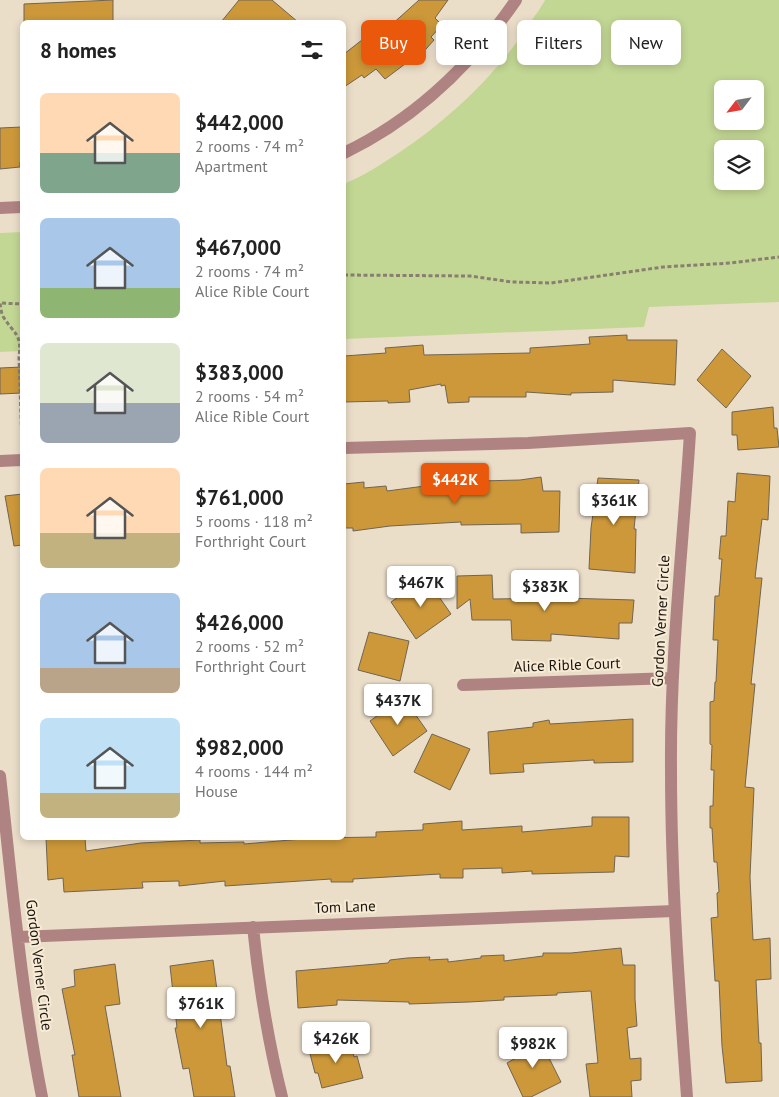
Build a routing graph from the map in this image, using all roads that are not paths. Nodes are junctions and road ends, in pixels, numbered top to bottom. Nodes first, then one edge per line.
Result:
1 (516, 0) edge
2 (346, 152) edge
3 (20, 207) edge
4 (0, 208) edge
5 (346, 448) edge
6 (20, 460) edge
7 (0, 461) edge
8 (673, 678) junction
9 (463, 686) dead end
10 (0, 776) edge
11 (674, 911) junction
12 (253, 927) junction
13 (19, 937) junction
14 (42, 1097) edge
15 (282, 1097) edge
16 (687, 1097) edge

1 - 2 street
3 - 4 street
5 - 8 street, Gordon Verner Circle
6 - 7 street
8 - 9 street, Alice Rible Court
8 - 11 street, Gordon Verner Circle
10 - 13 street, Gordon Verner Circle
11 - 12 street, Tom Lane
11 - 16 street, Gordon Verner Circle
12 - 13 street, Tom Lane
12 - 15 street
13 - 14 street, Gordon Verner Circle

